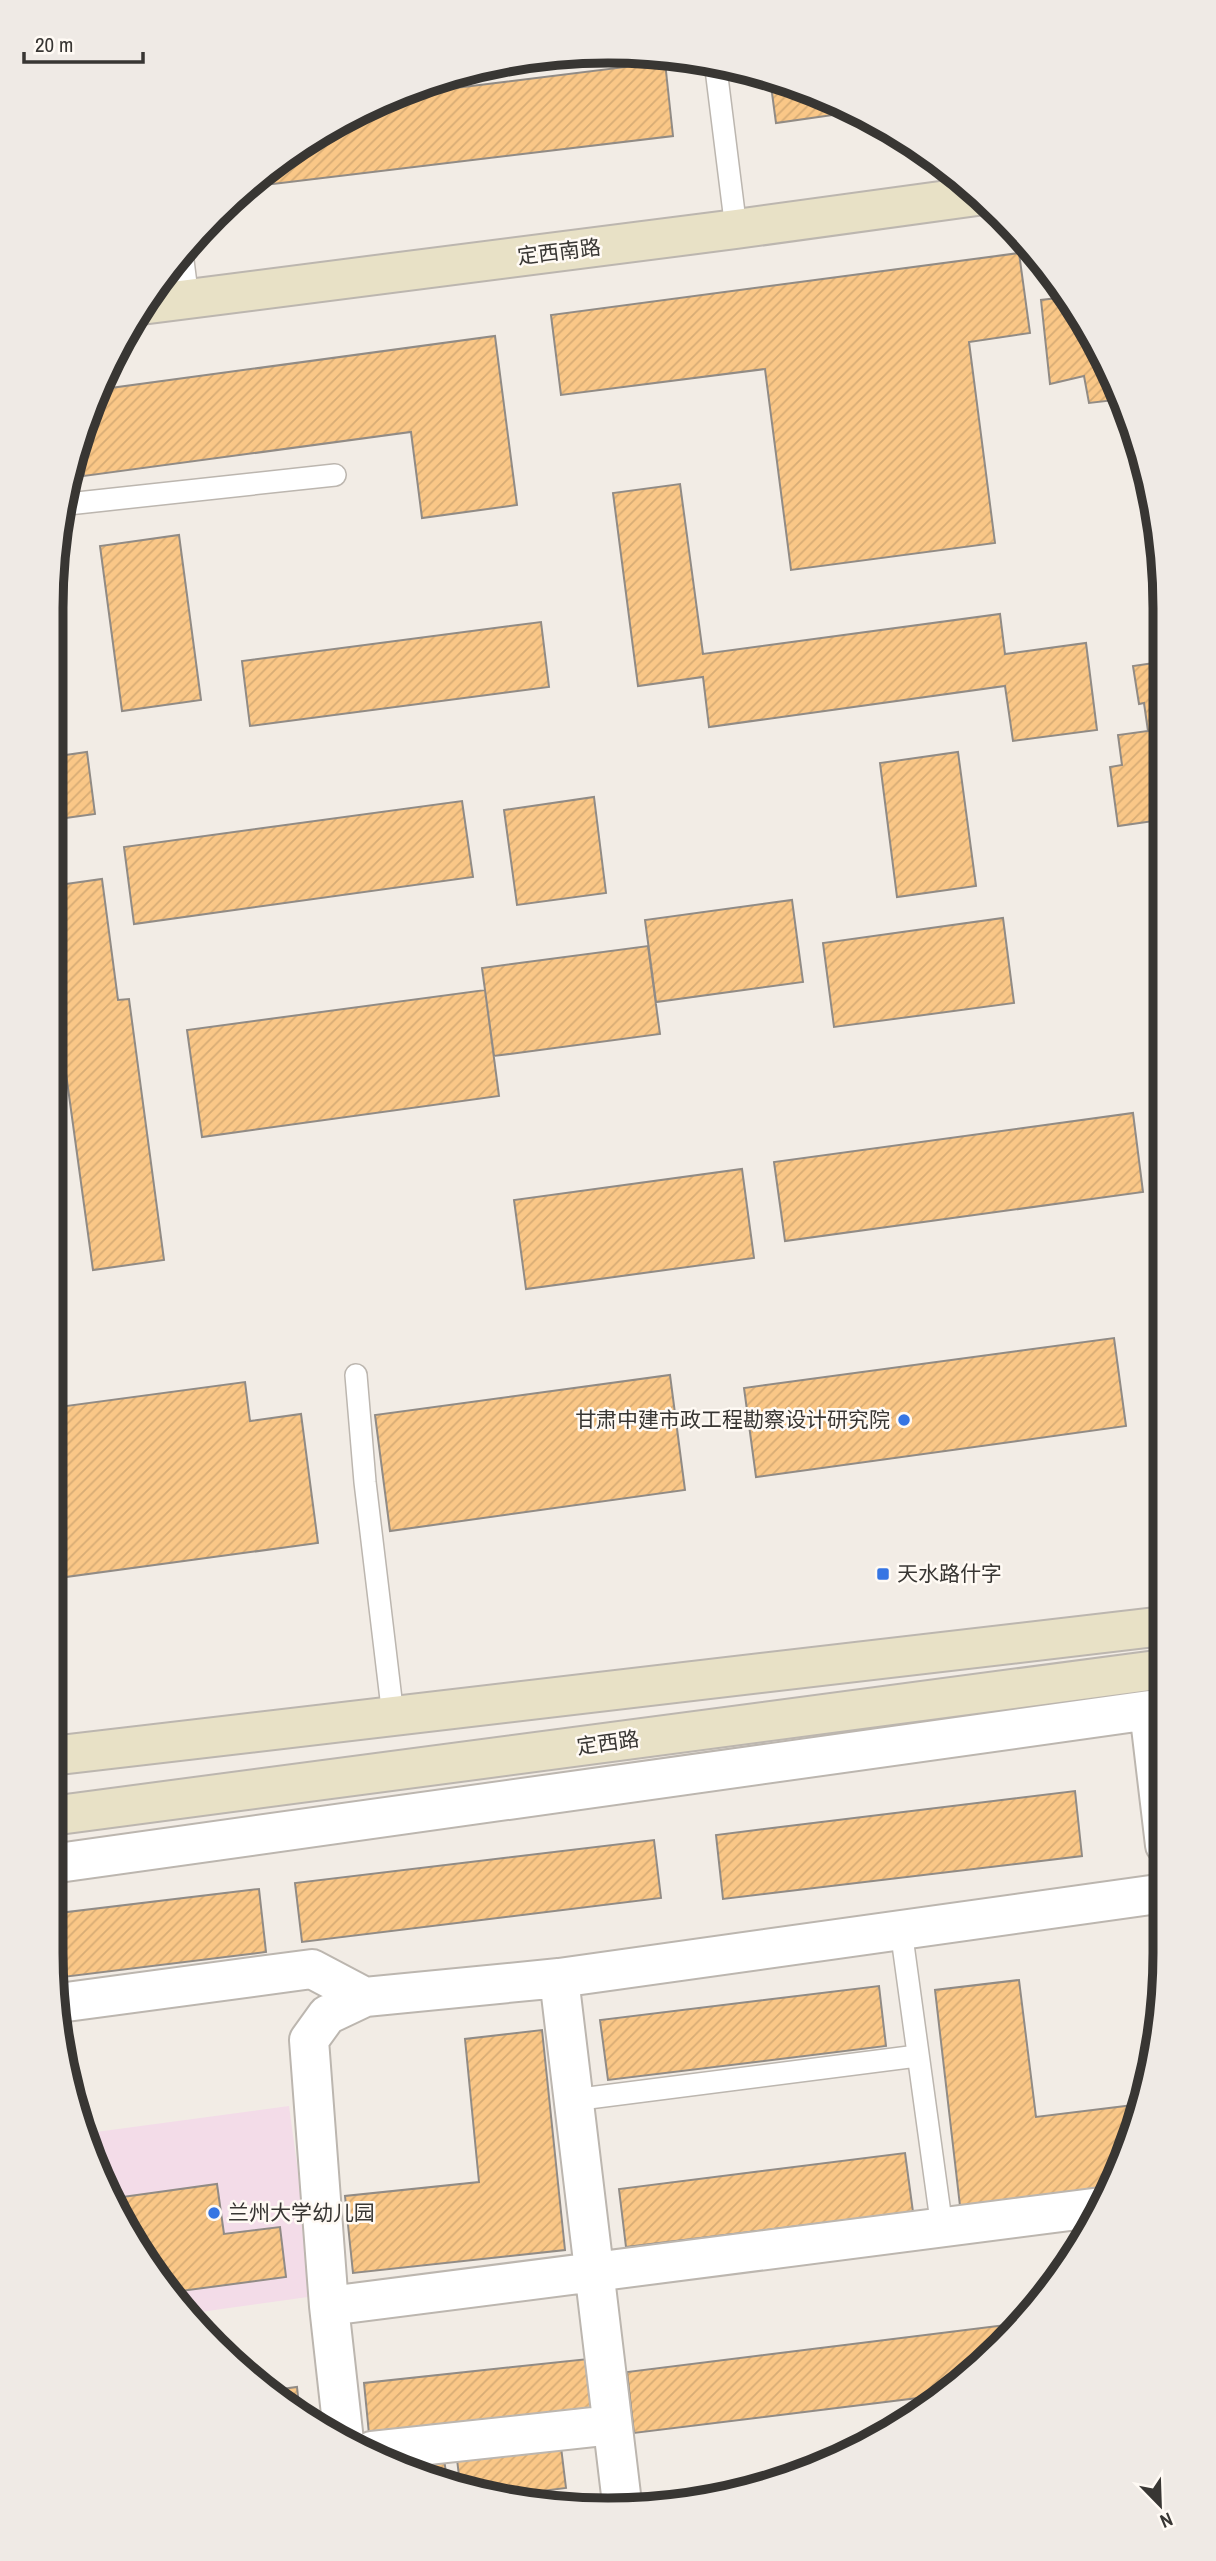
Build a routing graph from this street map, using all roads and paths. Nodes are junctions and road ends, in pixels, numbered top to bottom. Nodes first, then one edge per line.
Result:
1 (717, 74) edge
2 (965, 197) edge
3 (736, 229) junction
4 (184, 266) edge
5 (188, 299) junction
6 (156, 303) edge
7 (335, 475) dead end
8 (73, 503) edge
9 (356, 1375) dead end
10 (1153, 1627) edge
11 (1153, 1671) edge
12 (1153, 1710) edge
13 (393, 1716) junction
14 (63, 1755) edge
15 (63, 1814) edge
16 (63, 1862) edge
17 (1153, 1895) edge
18 (901, 1930) junction
19 (559, 1978) junction
20 (365, 1997) junction
21 (66, 2002) edge
22 (917, 2056) junction
23 (573, 2100) junction
24 (1089, 2209) edge
25 (942, 2228) junction
26 (594, 2272) junction
27 (329, 2306) junction
28 (612, 2425) junction
29 (343, 2429) edge
30 (384, 2450) edge
31 (621, 2498) edge

1 - 3 lane
2 - 3 main road, 定西南路
3 - 5 main road, 定西南路
4 - 5 lane
5 - 6 main road, 定西南路
7 - 8 lane
9 - 13 lane
10 - 13 main road
11 - 15 main road, 定西路
12 - 16 street
13 - 14 main road
17 - 18 street
18 - 19 street
18 - 22 lane
19 - 20 street
19 - 23 street
20 - 21 street
20 - 27 street
22 - 23 lane
22 - 25 lane
23 - 26 street
24 - 25 street
25 - 26 street
26 - 27 street
26 - 28 street
27 - 29 street
28 - 30 street
28 - 31 street

